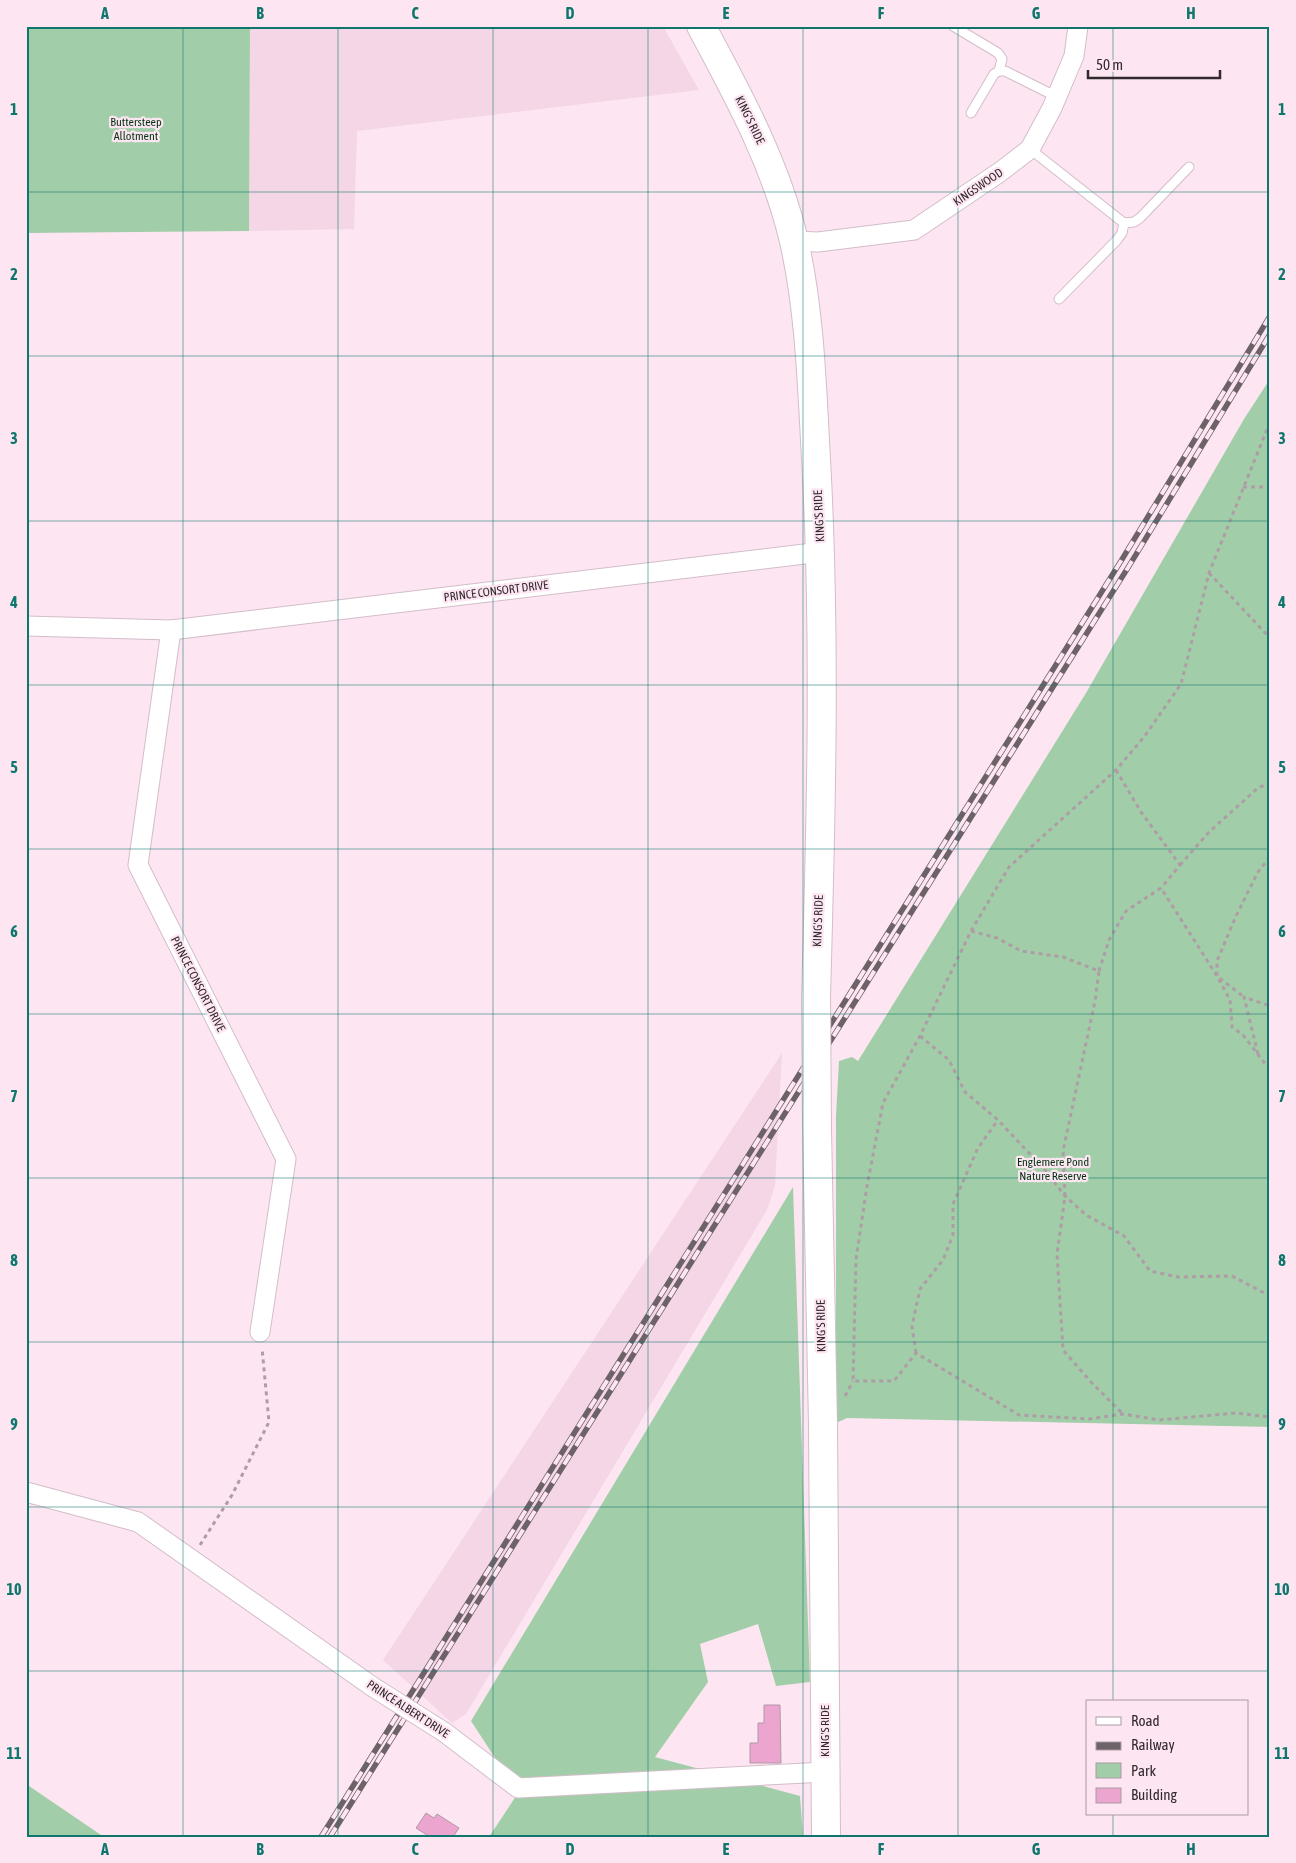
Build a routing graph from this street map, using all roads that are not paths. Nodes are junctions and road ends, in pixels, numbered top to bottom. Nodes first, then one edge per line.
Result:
1 (701, 26) edge
2 (954, 26) edge
3 (1078, 26) edge
4 (999, 71) junction
5 (1057, 97) junction
6 (971, 113) dead end
7 (1030, 149) junction
8 (1189, 167) dead end
9 (1124, 223) junction
10 (794, 241) junction
11 (1059, 299) dead end
12 (821, 552) junction
13 (26, 626) edge
14 (171, 630) junction
15 (260, 1332) road end
16 (26, 1492) edge
17 (825, 1772) junction
18 (826, 1837) edge

1 - 10 main road, KING'S RIDE
2 - 4 lane
3 - 5 street, KINGSWOOD
4 - 5 lane
4 - 6 lane
5 - 7 street, KINGSWOOD
7 - 9 lane
7 - 10 street, KINGSWOOD
8 - 9 lane
9 - 11 lane
10 - 12 main road, KING'S RIDE
12 - 14 street, PRINCE CONSORT DRIVE
12 - 17 main road, KING'S RIDE, bridge
13 - 14 street, PRINCE CONSORT DRIVE
14 - 15 street, PRINCE CONSORT DRIVE
16 - 17 street, PRINCE ALBERT DRIVE, bridge
17 - 18 main road, KING'S RIDE

